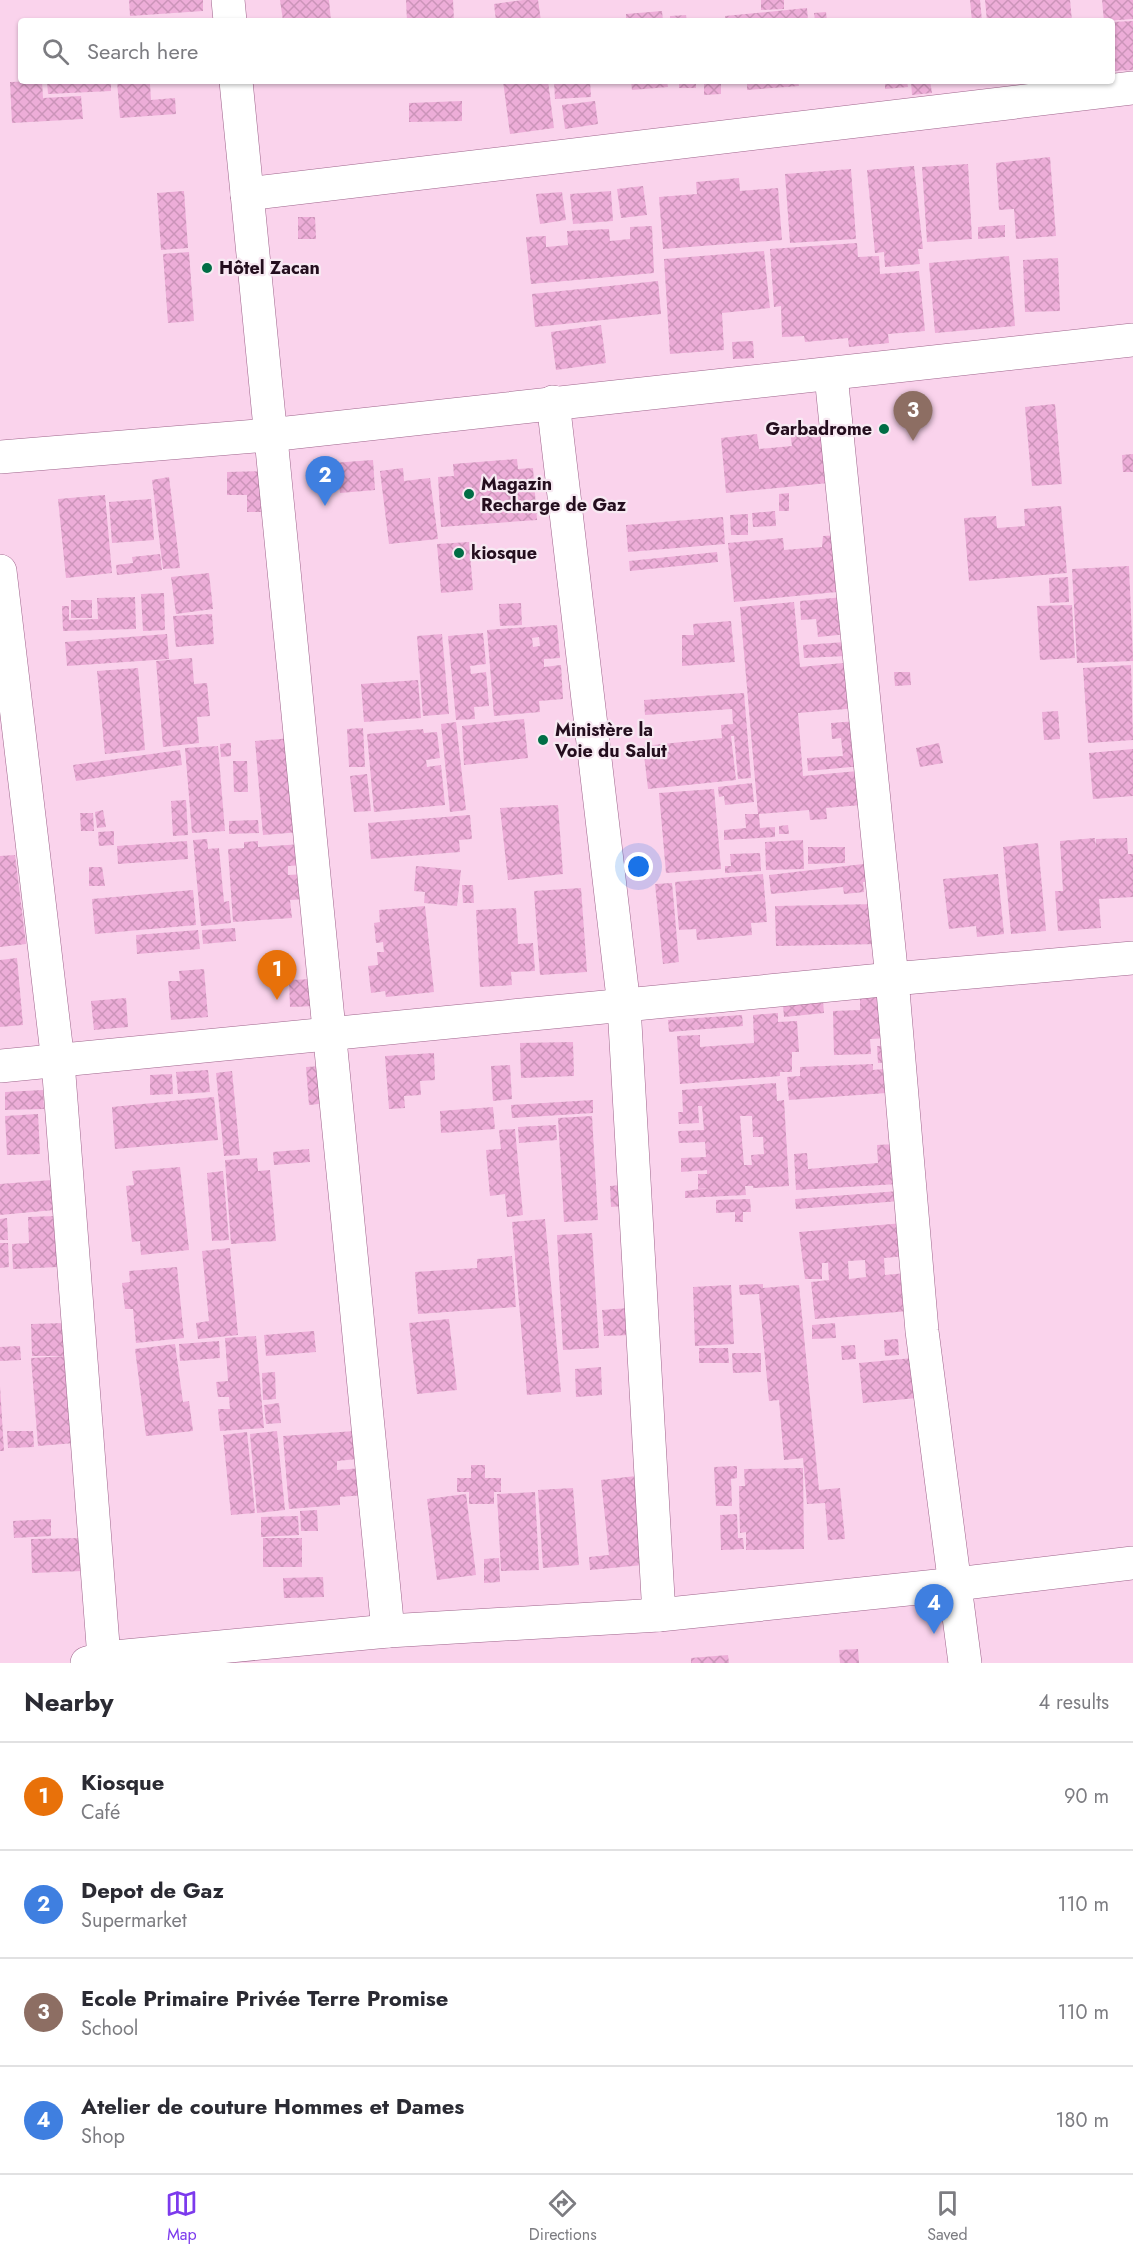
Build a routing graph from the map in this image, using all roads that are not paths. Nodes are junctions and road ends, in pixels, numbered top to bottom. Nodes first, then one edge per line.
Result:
1 (228, 0) edge
2 (230, 18) edge
3 (236, 84) edge
4 (1133, 88) edge
5 (247, 194) junction
6 (1133, 340) edge
7 (831, 375) junction
8 (553, 402) junction
9 (269, 435) junction
10 (0, 457) edge
11 (0, 571) edge
12 (1133, 958) edge
13 (892, 979) junction
14 (624, 1006) junction
15 (331, 1036) junction
16 (58, 1062) junction
17 (0, 1066) edge
18 (1133, 1563) edge
19 (956, 1584) junction
20 (659, 1615) junction
21 (388, 1631) junction
22 (95, 1661) edge
23 (965, 1663) edge

1 - 2 street
3 - 5 street
4 - 5 street
5 - 9 street
6 - 7 street
7 - 8 street
7 - 13 street
8 - 9 street
8 - 14 street
9 - 10 street
9 - 15 street
11 - 16 street
12 - 13 street
13 - 14 street
13 - 19 street
14 - 15 street
14 - 20 street
15 - 16 street
15 - 21 street
16 - 17 street
16 - 22 street
18 - 19 street
19 - 20 street
19 - 23 street
20 - 21 street
21 - 22 street

